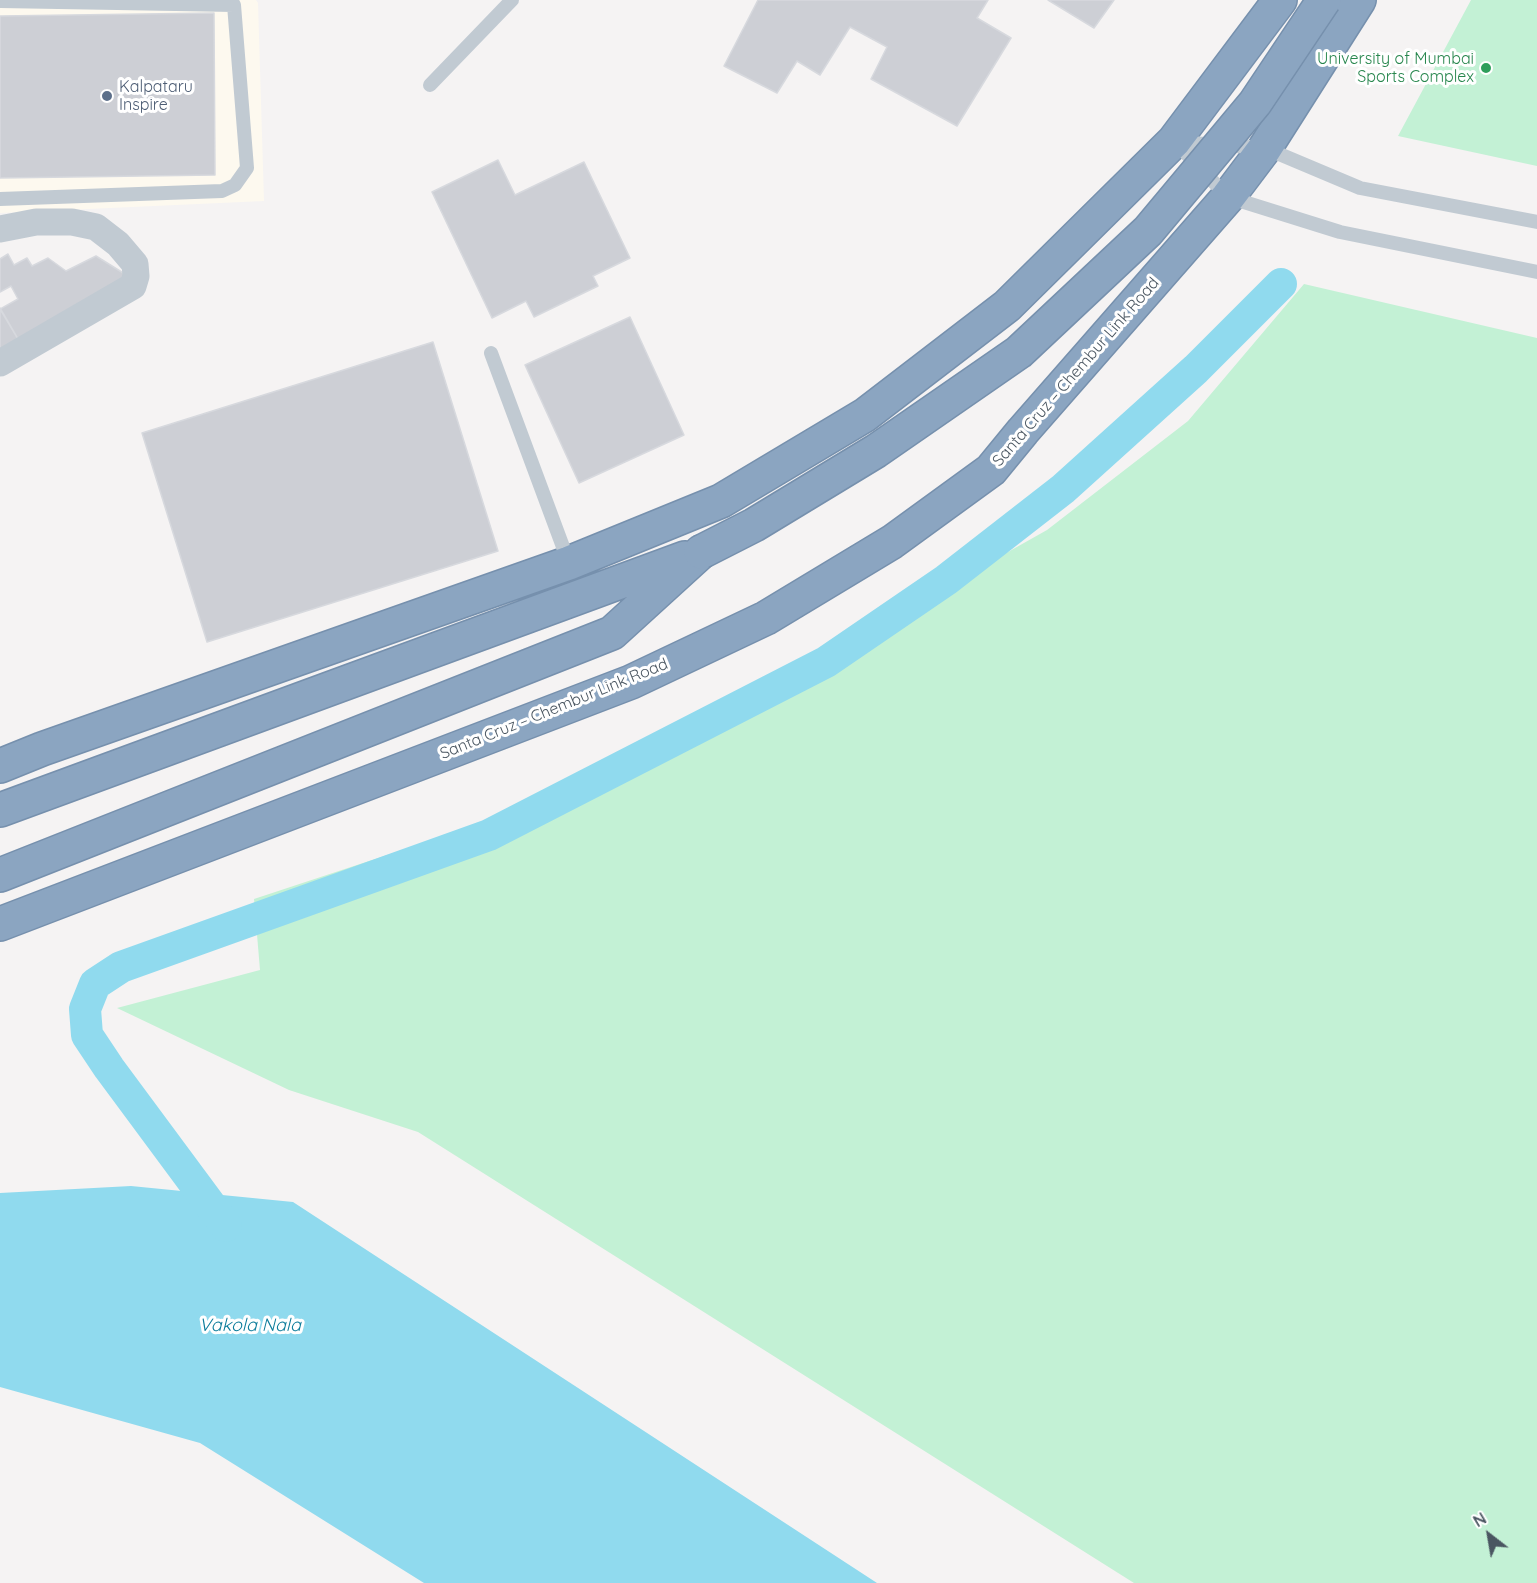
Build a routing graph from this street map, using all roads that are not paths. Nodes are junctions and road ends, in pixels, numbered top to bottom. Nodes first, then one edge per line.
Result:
1 (512, 0) edge
2 (1280, 0) edge
3 (1324, 0) edge
4 (1359, 0) edge
5 (0, 1) edge
6 (182, 2) edge
7 (233, 2) edge
8 (430, 85) dead end
9 (1174, 141) junction
10 (1265, 148) junction
11 (1228, 197) junction
12 (0, 199) edge
13 (1537, 222) edge
14 (0, 229) edge
15 (1537, 272) edge
16 (491, 353) dead end
17 (0, 363) edge
18 (701, 552) junction
19 (569, 563) junction
20 (0, 766) edge
21 (0, 810) edge
22 (0, 875) edge
23 (0, 924) edge

1 - 8 lane
2 - 9 highway
3 - 18 highway, bridge
4 - 10 highway, Santa Cruz – Chembur Link Road
5 - 6 lane
6 - 7 lane
7 - 12 lane
9 - 10 lane
9 - 11 lane
9 - 19 highway
10 - 11 highway, Santa Cruz – Chembur Link Road
10 - 13 lane
11 - 15 lane
11 - 23 highway, Santa Cruz – Chembur Link Road
14 - 17 street
16 - 19 lane
18 - 21 highway
18 - 22 highway
19 - 20 highway

